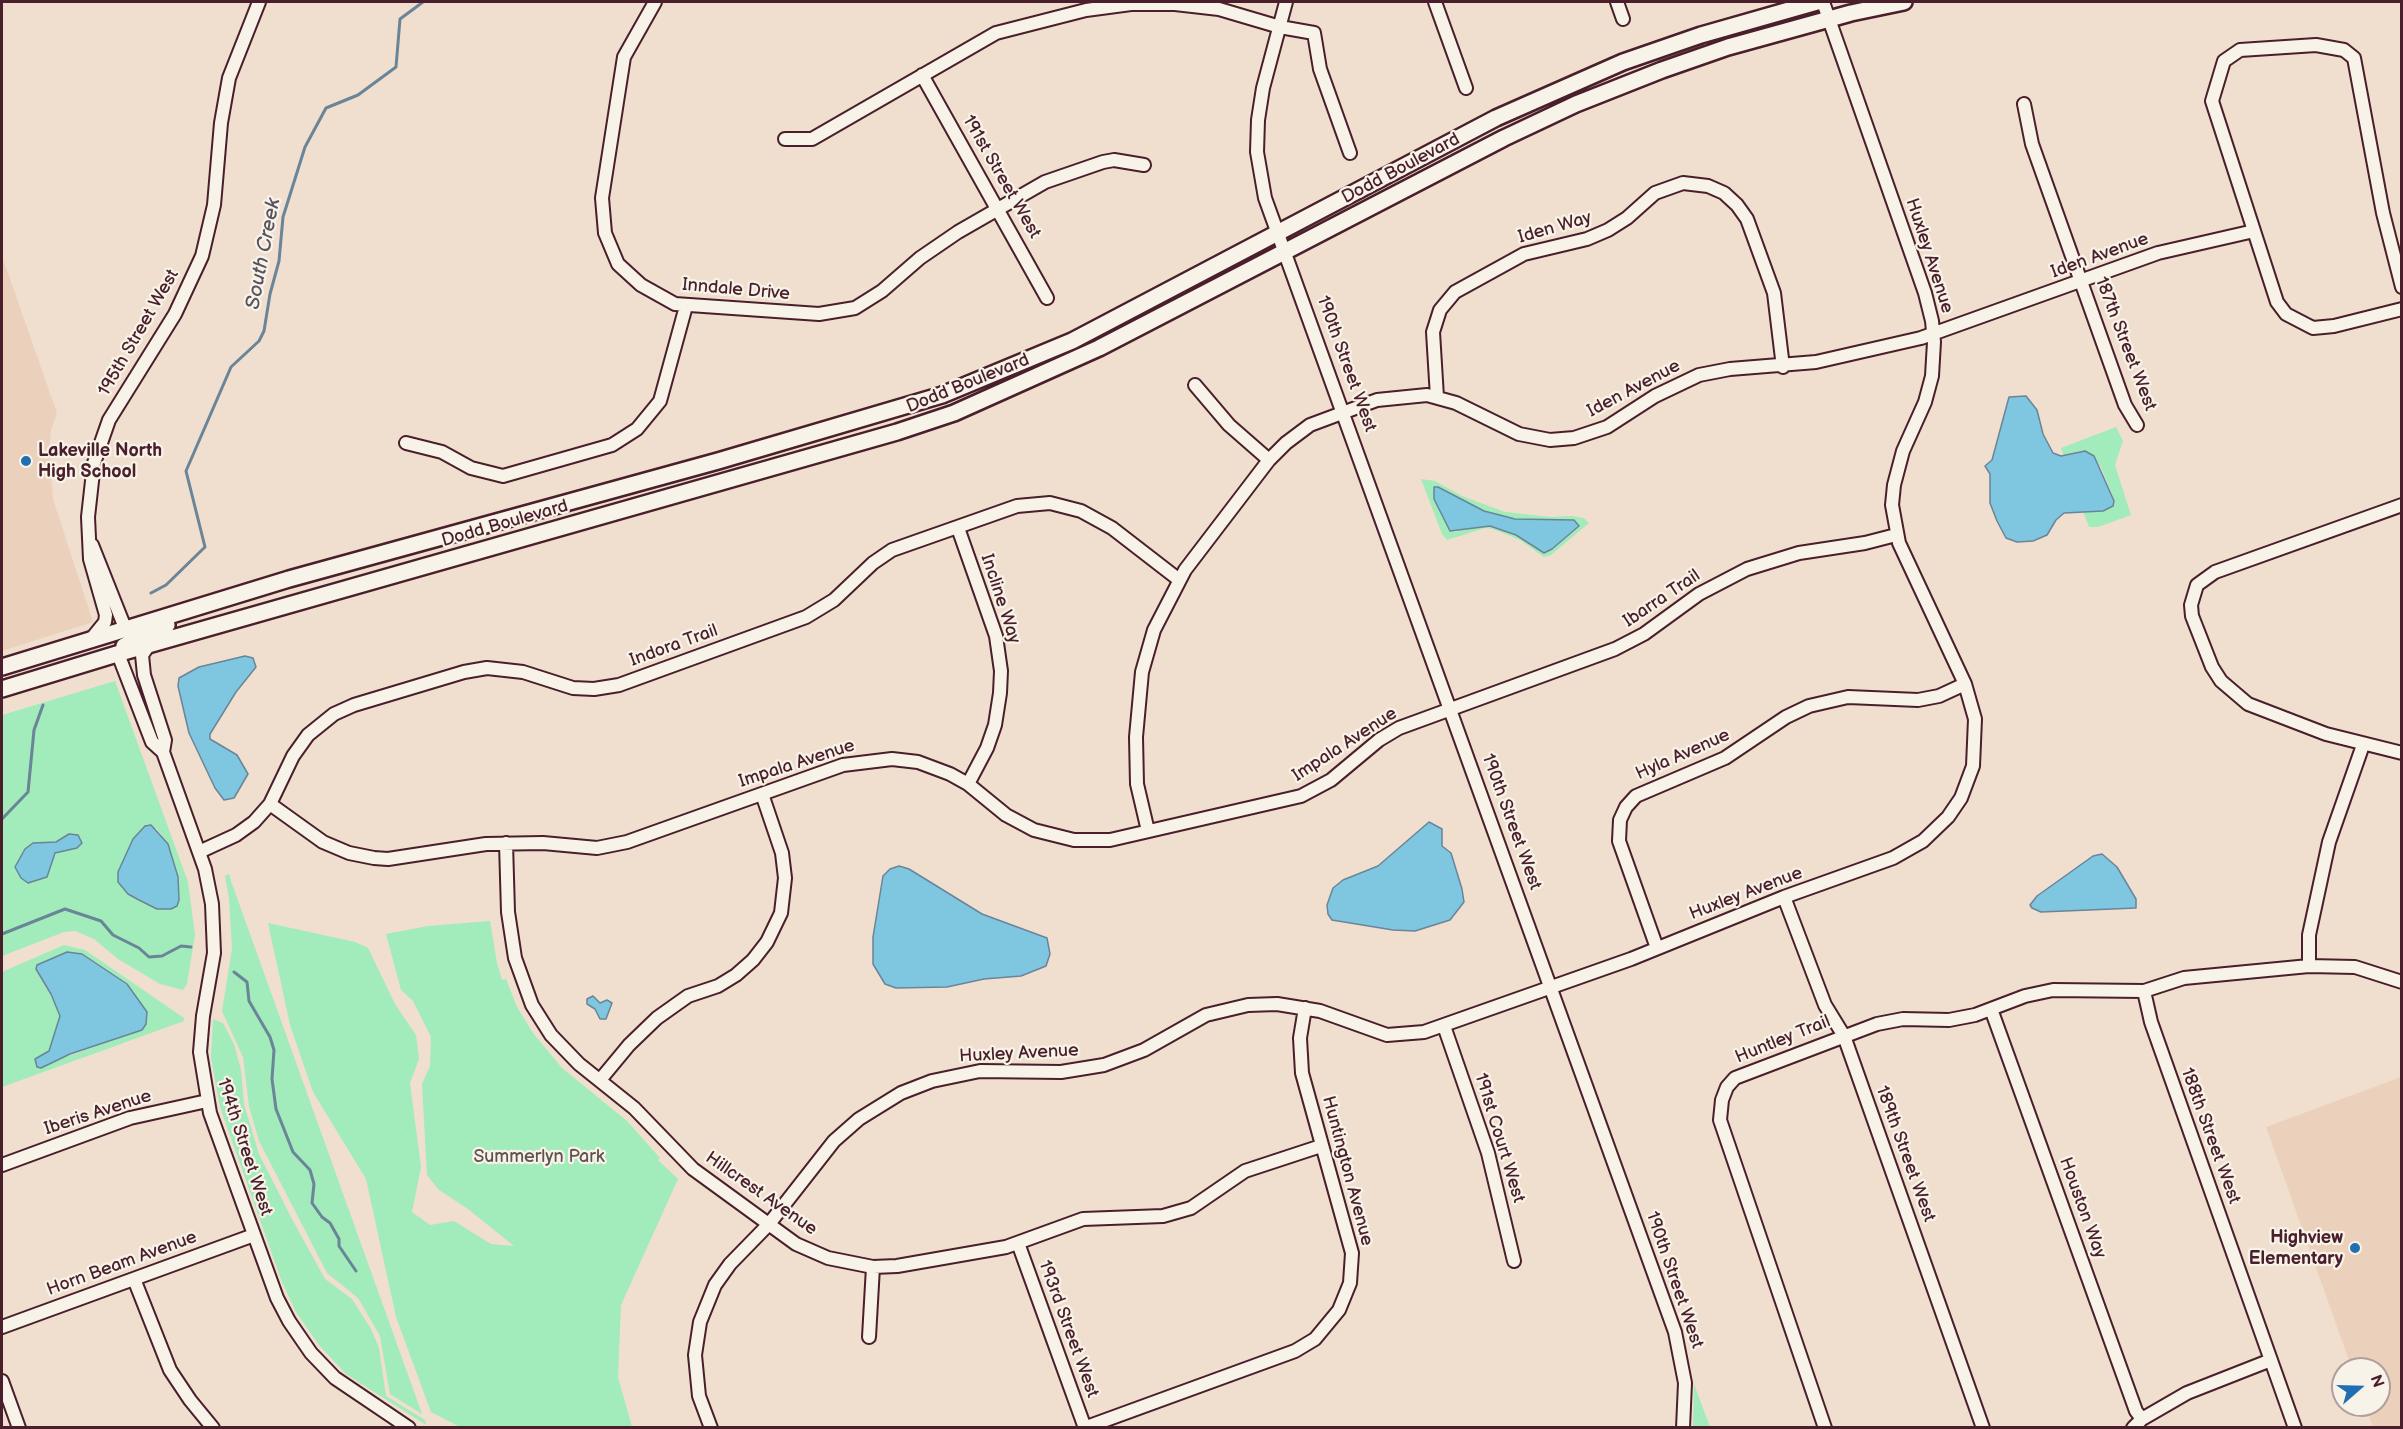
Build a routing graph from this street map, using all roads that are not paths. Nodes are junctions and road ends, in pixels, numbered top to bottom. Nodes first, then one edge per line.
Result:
1 (259, 2) edge
2 (655, 2) edge
3 (1286, 2) edge
4 (1434, 2) edge
5 (1617, 2) edge
6 (1817, 2) edge
7 (1823, 2) edge
8 (1904, 2) edge
9 (1623, 19) dead end
10 (1829, 19) junction
11 (1280, 27) junction
12 (922, 75) junction
13 (1466, 88) dead end
14 (2024, 104) dead end
15 (785, 139) dead end
16 (1350, 153) dead end
17 (1144, 165) dead end
18 (998, 207) junction
19 (2254, 231) junction
20 (1278, 233) junction
21 (1287, 252) junction
22 (2082, 282) junction
23 (2402, 287) edge
24 (1047, 298) dead end
25 (686, 306) junction
26 (2402, 309) edge
27 (1934, 335) junction
28 (1783, 367) junction
29 (1195, 385) dead end
30 (1437, 397) junction
31 (1344, 411) junction
32 (2137, 425) dead end
33 (406, 443) dead end
34 (1269, 460) junction
35 (2402, 505) edge
36 (958, 528) junction
37 (1896, 535) junction
38 (91, 544) junction
39 (289, 579) junction
40 (1178, 579) junction
41 (125, 628) junction
42 (92, 638) junction
43 (149, 645) junction
44 (120, 653) junction
45 (2, 667) edge
46 (2, 680) edge
47 (1965, 684) junction
48 (2, 689) edge
49 (1451, 709) junction
50 (2363, 745) junction
51 (163, 752) junction
52 (2402, 753) edge
53 (968, 784) junction
54 (762, 794) junction
55 (270, 804) junction
56 (1148, 831) junction
57 (506, 843) junction
58 (199, 852) junction
59 (1784, 897) junction
60 (1657, 948) junction
61 (2308, 966) junction
62 (2402, 982) edge
63 (1551, 987) junction
64 (2144, 991) junction
65 (1305, 1008) junction
66 (1991, 1009) junction
67 (1444, 1026) junction
68 (1844, 1036) junction
69 (600, 1080) junction
70 (207, 1101) junction
71 (1321, 1146) junction
72 (2, 1165) edge
73 (769, 1224) junction
74 (255, 1235) junction
75 (1018, 1243) junction
76 (1514, 1261) dead end
77 (873, 1267) junction
78 (134, 1279) junction
79 (2, 1327) edge
80 (869, 1337) dead end
81 (2271, 1360) junction
82 (2, 1381) edge
83 (2138, 1423) edge
84 (1085, 1427) edge
85 (19, 1428) edge
86 (213, 1428) edge
87 (409, 1428) edge
88 (711, 1428) edge
89 (1683, 1428) edge
90 (1825, 1428) edge
91 (1983, 1428) edge
92 (2295, 1428) edge

1 - 38 street, 195th Street West
2 - 25 street, Inndale Drive
3 - 11 street, 190th Street West
4 - 13 street
5 - 9 street
6 - 20 main road, Dodd Boulevard
7 - 10 street, Huxley Avenue
8 - 10 main road, Dodd Boulevard
10 - 21 main road, Dodd Boulevard
10 - 27 street, Huxley Avenue
11 - 12 street
11 - 16 street
11 - 20 street, 190th Street West
12 - 15 street
12 - 18 street, 191st Street West
14 - 22 street, 187th Street West
17 - 18 street, Inndale Drive
18 - 24 street, 191st Street West
18 - 25 street, Inndale Drive
19 - 22 street, Iden Avenue
19 - 23 street
19 - 26 street
20 - 21 street, 190th Street West
20 - 39 main road, Dodd Boulevard
21 - 31 street, 190th Street West
21 - 43 main road, Dodd Boulevard
22 - 27 street, Iden Avenue
22 - 32 street, 187th Street West
25 - 33 street
27 - 28 street, Iden Avenue
27 - 37 street, Huxley Avenue
28 - 30 street, Iden Avenue
28 - 30 street, Iden Way
29 - 34 street
30 - 31 street, Iden Avenue
31 - 34 street, Iden Avenue
31 - 49 street, 190th Street West
34 - 40 street, Iden Avenue
35 - 50 street
36 - 40 street, Indora Trail
36 - 53 street, Incline Way
36 - 55 street, Indora Trail
37 - 47 street, Huxley Avenue
37 - 49 street, Ibarra Trail
38 - 41 street, 195th Street West
38 - 42 street, 195th Street West
39 - 41 main road, Dodd Boulevard
39 - 44 main road
40 - 56 street, Iden Avenue
41 - 42 main road, Dodd Boulevard
41 - 46 main road
42 - 45 main road, Dodd Boulevard
43 - 44 main road, Dodd Boulevard
43 - 51 street, 194th Street West
44 - 48 main road, Dodd Boulevard
44 - 51 street, 194th Street West
47 - 59 street, Huxley Avenue
47 - 60 street, Hyla Avenue
49 - 56 street, Impala Avenue
49 - 63 street, 190th Street West
50 - 52 street
50 - 61 street
51 - 58 street, 194th Street West
53 - 54 street, Impala Avenue
53 - 56 street, Impala Avenue
54 - 57 street, Impala Avenue
54 - 69 street
55 - 57 street, Impala Avenue
55 - 58 street, Indora Trail
57 - 69 street, Hillcrest Avenue
58 - 70 street, 194th Street West
59 - 60 street, Huxley Avenue
59 - 68 street, 189th Street West
60 - 63 street, Huxley Avenue
61 - 62 street, Huntley Trail
61 - 64 street, Huntley Trail
63 - 67 street, Huxley Avenue
63 - 89 street, 190th Street West
64 - 66 street, Huntley Trail
64 - 81 street, 188th Street West
65 - 67 street, Huxley Avenue
65 - 71 street, Huntington Avenue
65 - 73 street, Huxley Avenue
66 - 68 street, Huntley Trail
66 - 83 street, Houston Way
67 - 76 street, 191st Court West
68 - 90 street, Huntley Trail
68 - 91 street, 189th Street West
69 - 73 street, Hillcrest Avenue
70 - 72 street, Iberis Avenue
70 - 74 street, 194th Street West
71 - 75 street, Hillcrest Avenue
71 - 84 street, Huntington Avenue
73 - 77 street, Hillcrest Avenue
73 - 88 street
74 - 78 street, Horn Beam Avenue
74 - 87 street, 194th Street West
75 - 77 street, Hillcrest Avenue
75 - 84 street, 193rd Street West
77 - 80 street
78 - 79 street, Horn Beam Avenue
78 - 86 street
81 - 83 street
81 - 92 street, 188th Street West
82 - 85 street

